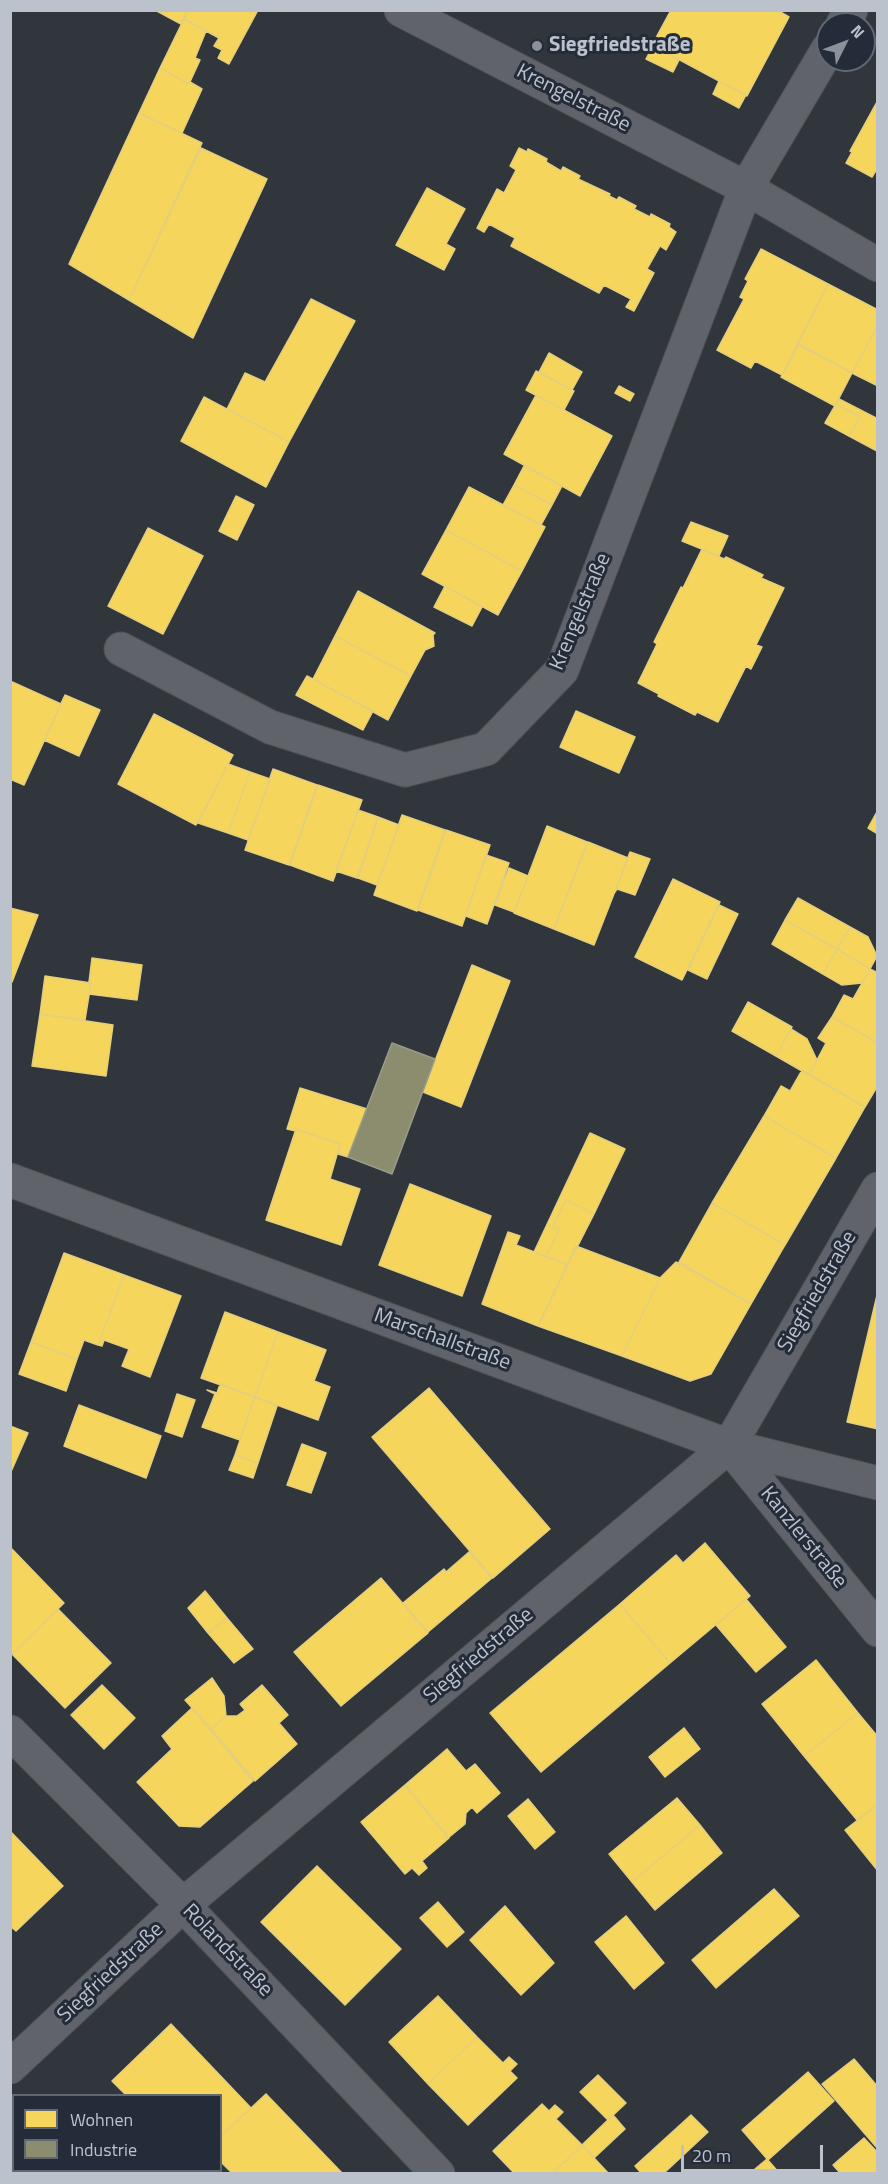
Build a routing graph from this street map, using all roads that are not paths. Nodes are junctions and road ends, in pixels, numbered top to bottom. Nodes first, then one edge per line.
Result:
1 (401, 10) edge
2 (816, 69) edge
3 (746, 188) junction
4 (878, 265) edge
5 (121, 649) dead end
6 (10, 1180) edge
7 (878, 1188) edge
8 (729, 1446) junction
9 (878, 1483) edge
10 (878, 1630) edge
11 (10, 1732) edge
12 (183, 1905) junction
13 (10, 2067) edge
14 (438, 2174) edge

1 - 3 street, Krengelstraße
2 - 3 street, Krengelstraße
3 - 4 street, Krengelstraße
3 - 5 street, Krengelstraße
6 - 8 street, Marschallstraße
7 - 8 street, Siegfriedstraße
8 - 9 street, Marschallstraße
8 - 10 street, Kanzlerstraße
8 - 12 street, Siegfriedstraße
11 - 12 street, Rolandstraße
12 - 13 street, Siegfriedstraße
12 - 14 street, Rolandstraße

